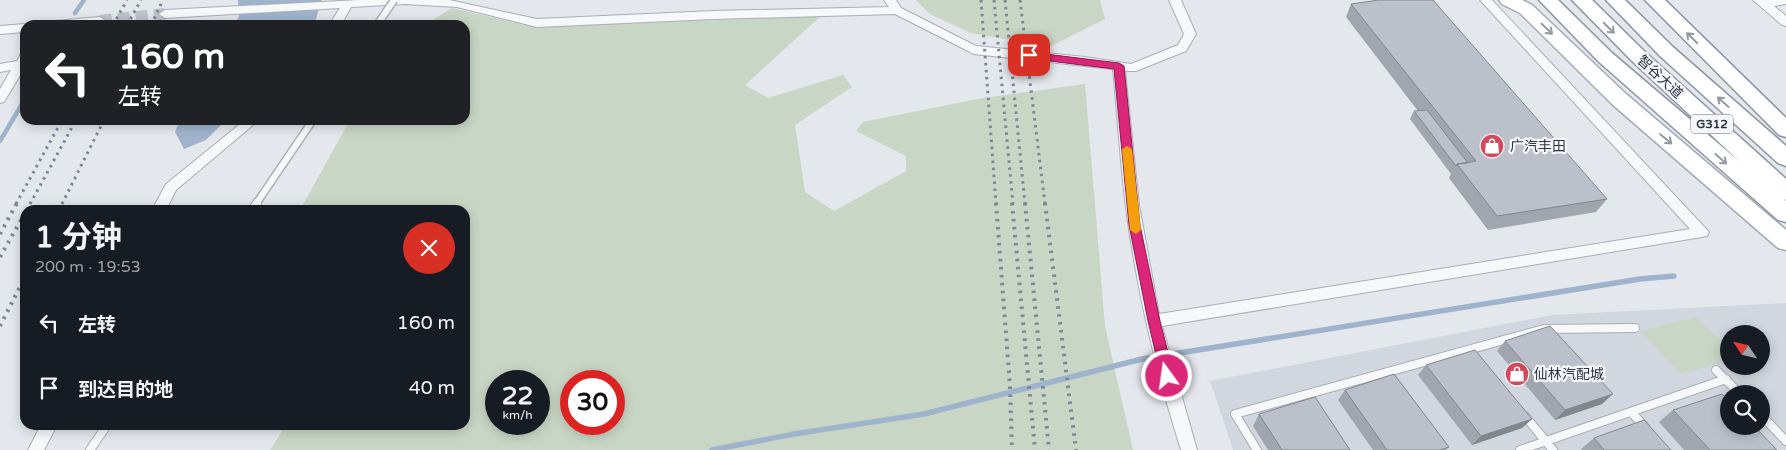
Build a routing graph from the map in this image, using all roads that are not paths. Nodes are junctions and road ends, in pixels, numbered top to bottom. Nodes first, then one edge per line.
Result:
1 (394, 0) edge
2 (1174, 0) edge
3 (1486, 0) edge
4 (1508, 0) edge
5 (1548, 0) edge
6 (1581, 0) edge
7 (1614, 0) edge
8 (1654, 0) edge
9 (1784, 1) edge
10 (1761, 2) edge
11 (348, 4) junction
12 (894, 5) edge
13 (165, 14) tunnel mouth
14 (339, 20) edge
15 (380, 20) edge
16 (1786, 22) edge
17 (20, 28) edge
18 (0, 30) edge
19 (20, 61) edge
20 (20, 65) edge
21 (1119, 66) junction
22 (0, 68) edge
23 (0, 98) edge
24 (247, 125) edge
25 (310, 125) edge
26 (1786, 130) edge
27 (1786, 158) edge
28 (1786, 192) edge
29 (162, 205) edge
30 (255, 205) edge
31 (1786, 214) edge
32 (1786, 242) edge
33 (1154, 321) junction
34 (1635, 328) dead end
35 (1470, 349) junction
36 (1476, 357) edge
37 (1716, 370) dead end
38 (1390, 372) junction
39 (1396, 379) edge
40 (1726, 379) junction
41 (1732, 385) edge
42 (1308, 394) junction
43 (1313, 402) edge
44 (1521, 410) edge
45 (1631, 412) junction
46 (1770, 424) edge
47 (46, 430) edge
48 (104, 430) edge
49 (1654, 437) edge
50 (1786, 440) edge
51 (1546, 441) junction
52 (36, 450) edge
53 (90, 450) edge
54 (1189, 450) edge
55 (1257, 450) edge
56 (1520, 450) edge
57 (1553, 450) edge

1 - 15 lane, bridge
2 - 21 street
3 - 33 street
4 -> 32 main road
5 -> 31 highway
6 -> 28 highway, 智谷大道 / G312
27 -> 7 highway, 智谷大道 / G312
26 -> 8 highway
9 - 10 street
10 - 16 street
11 - 12 street
11 - 13 street
11 - 14 street
12 - 21 street
17 - 18 street
19 - 22 street
20 - 23 street
21 - 33 street
24 - 29 street
25 - 30 lane
33 - 54 street
34 - 35 lane
35 - 36 lane
35 - 38 lane
37 - 40 lane
38 - 39 lane
38 - 42 lane
40 - 41 lane
40 - 45 lane
42 - 43 lane
42 - 55 lane
44 - 51 lane
45 - 49 lane
45 - 51 lane
46 - 50 lane
47 - 52 street
48 - 53 lane
51 - 56 lane
51 - 57 lane

